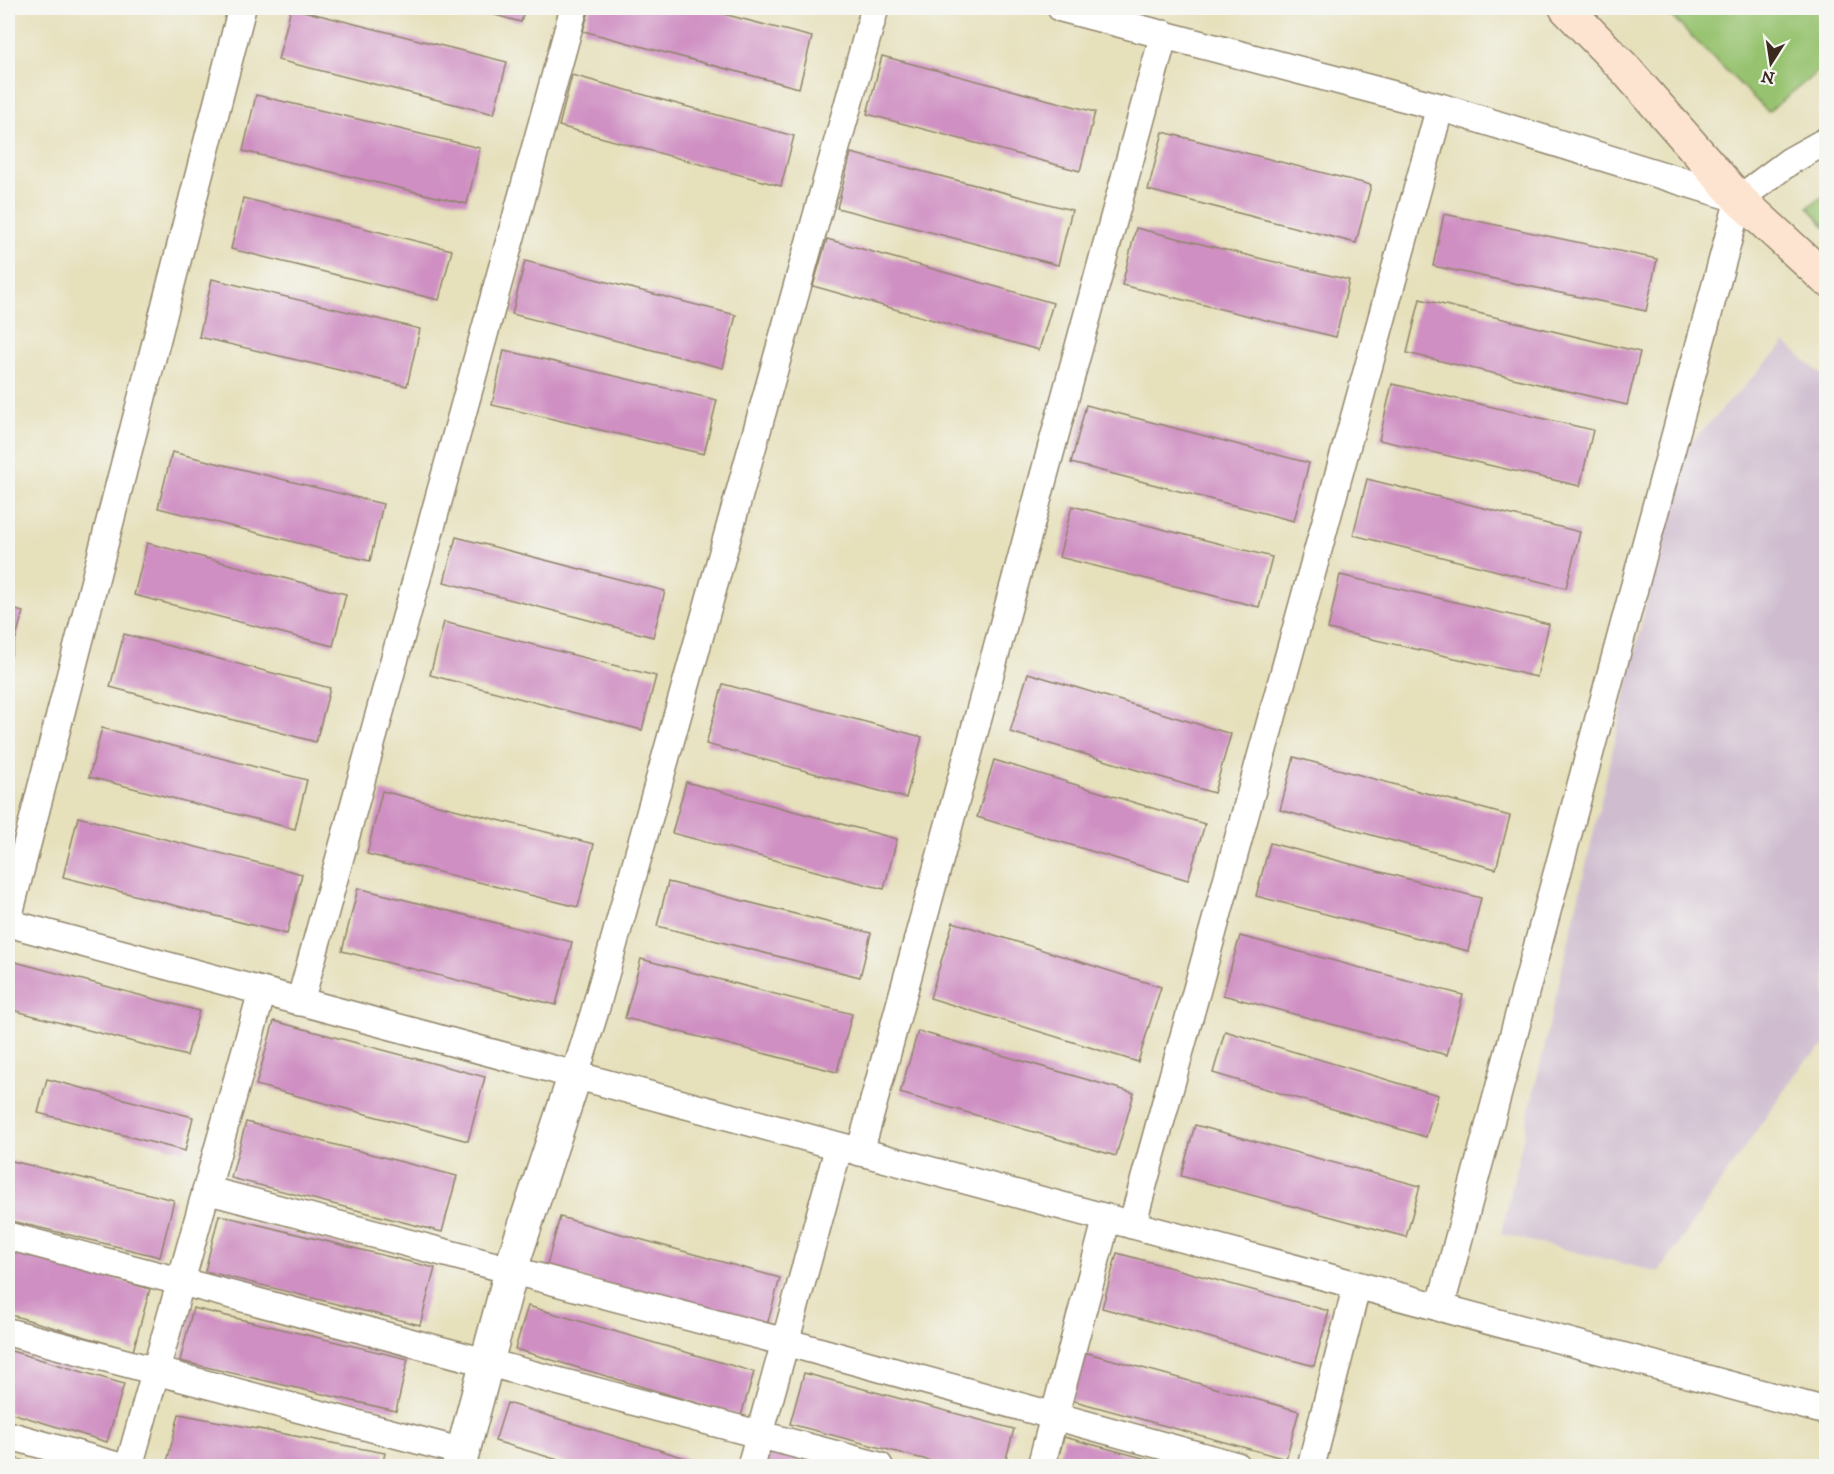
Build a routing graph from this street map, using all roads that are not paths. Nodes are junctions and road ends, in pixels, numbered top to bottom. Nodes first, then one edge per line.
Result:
1 (242, 8) edge
2 (574, 8) edge
3 (875, 8) edge
4 (1061, 8) edge
5 (1566, 8) edge
6 (1164, 34) junction
7 (1440, 107) junction
8 (1827, 141) edge
9 (1739, 199) junction
10 (1827, 279) edge
11 (8, 918) edge
12 (8, 923) edge
13 (262, 992) junction
14 (300, 1002) junction
15 (575, 1075) junction
16 (849, 1149) junction
17 (206, 1190) junction
18 (1119, 1221) junction
19 (8, 1236) edge
20 (512, 1271) junction
21 (180, 1282) junction
22 (1357, 1286) junction
23 (1440, 1308) junction
24 (8, 1332) edge
25 (785, 1342) junction
26 (487, 1363) junction
27 (155, 1372) junction
28 (1827, 1411) edge
29 (1055, 1415) junction
30 (8, 1435) edge
31 (759, 1435) junction
32 (461, 1459) edge
33 (117, 1467) edge
34 (129, 1467) edge
35 (751, 1467) edge
36 (879, 1467) edge
37 (1041, 1467) edge
38 (1237, 1467) edge
39 (1311, 1467) edge

1 - 11 street
2 - 14 street
3 - 15 street
4 - 6 street
5 - 9 main road
6 - 7 street
6 - 16 street
7 - 9 street
7 - 18 street
8 - 9 street
9 - 10 main road
9 - 23 street
12 - 13 street
13 - 14 street
13 - 17 street
14 - 15 street
15 - 16 street
15 - 20 street
16 - 18 street
16 - 25 street
17 - 20 street
17 - 21 street
18 - 22 street
18 - 29 street
19 - 21 street
20 - 25 street
20 - 26 street
21 - 26 street
21 - 27 street
22 - 23 street
22 - 39 street
23 - 28 street
24 - 27 street
25 - 29 street
25 - 31 street
26 - 31 street
26 - 32 street
27 - 32 street
27 - 34 street
29 - 37 street
29 - 38 street
30 - 33 street
31 - 35 street
31 - 36 street

